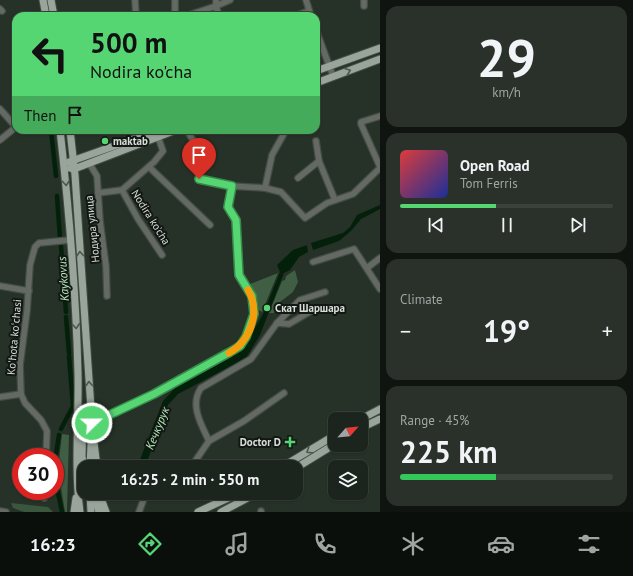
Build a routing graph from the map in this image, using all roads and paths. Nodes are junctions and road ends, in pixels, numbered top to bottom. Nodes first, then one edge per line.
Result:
1 (43, 0) edge
2 (51, 0) edge
3 (135, 0) edge
4 (175, 0) edge
5 (230, 0) edge
6 (306, 0) edge
7 (216, 3) edge
8 (45, 12) edge
9 (53, 12) edge
10 (136, 12) edge
11 (175, 12) edge
12 (195, 12) edge
13 (310, 12) edge
14 (320, 41) edge
15 (380, 48) edge
16 (380, 59) edge
17 (329, 66) junction
18 (320, 69) edge
19 (333, 76) junction
20 (320, 81) edge
21 (0, 109) edge
22 (380, 116) edge
23 (12, 122) edge
24 (12, 130) edge
25 (60, 134) edge
26 (70, 134) edge
27 (156, 134) edge
28 (159, 134) edge
29 (189, 134) edge
30 (284, 134) edge
31 (0, 140) edge
32 (316, 141) dead end
33 (122, 147) junction
34 (73, 160) junction
35 (319, 160) junction
36 (89, 163) junction
37 (64, 166) junction
38 (148, 167) junction
39 (380, 168) edge
40 (74, 169) junction
41 (298, 178) dead end
42 (232, 186) junction
43 (265, 188) junction
44 (122, 190) junction
45 (98, 193) junction
46 (335, 200) junction
47 (210, 225) dead end
48 (70, 240) junction
49 (162, 255) dead end
50 (380, 258) edge
51 (313, 262) dead end
52 (367, 268) junction
53 (0, 286) edge
54 (380, 289) edge
55 (29, 291) junction
56 (325, 292) dead end
57 (107, 296) dead end
58 (311, 311) dead end
59 (277, 323) junction
60 (77, 354) junction
61 (284, 393) dead end
62 (21, 394) junction
63 (0, 397) edge
64 (380, 409) edge
65 (368, 415) edge
66 (380, 419) edge
67 (92, 423) junction
68 (368, 425) edge
69 (328, 438) edge
70 (209, 441) junction
71 (46, 448) edge
72 (328, 448) edge
73 (78, 460) edge
74 (83, 460) edge
75 (90, 460) edge
76 (96, 460) edge
77 (195, 460) edge
78 (293, 460) edge
79 (303, 464) edge
80 (77, 486) edge
81 (79, 500) edge
82 (90, 500) edge
83 (95, 500) edge
84 (102, 500) edge
85 (143, 500) edge
86 (224, 500) edge
87 (244, 500) edge
88 (0, 511) edge
89 (6, 512) edge
90 (74, 512) edge
91 (80, 512) edge
92 (91, 512) edge
93 (99, 512) edge
94 (106, 512) edge
95 (139, 512) edge
96 (198, 512) edge
97 (221, 512) edge

1 - 8 main road
2 - 9 main road
3 - 10 street
4 - 11 street
5 - 7 street
6 - 13 street
7 - 12 street
14 - 17 street
15 - 17 main road
19 -> 16 main road
17 - 18 main road
17 - 19 street
19 - 20 main road
21 - 23 street
22 - 39 street
24 - 31 street
25 - 37 main road
26 - 34 main road
27 - 33 main road
28 - 38 street, Nodira ko'cha
29 - 42 street
30 - 43 street
32 - 35 street
33 - 34 main road
33 - 36 main road
34 - 37 main road
34 - 40 main road
35 - 41 street
35 - 46 street
36 - 40 main road
36 - 45 street, Нодира улица
37 - 40 main road
37 -> 48 main road
38 - 44 street, Nodira ko'cha
38 - 47 street
39 - 46 street
67 -> 40 main road
42 - 43 street
42 - 67 street
43 - 46 street
44 - 45 street, Nodira ko'cha
44 - 49 street, Nodira ko'cha
45 - 57 street, Нодира улица
48 - 55 street, Koʻhota koʻchasi
48 -> 60 main road
50 - 52 street
51 - 52 street
52 - 54 street
53 - 55 street
55 - 62 street, Koʻhota koʻchasi
56 - 59 street
58 - 59 street
59 - 70 street
60 - 73 main road
60 - 74 main road
61 - 70 street
62 - 63 street
62 - 71 street
64 - 65 main road
66 - 68 main road
67 - 75 main road
67 - 76 main road
69 -> 78 main road
70 - 77 street
72 - 79 main road
80 - 90 main road
81 - 91 main road
82 - 92 main road
83 - 93 main road
84 - 94 main road
85 - 95 street
86 - 96 main road
87 - 97 main road
88 - 89 street

